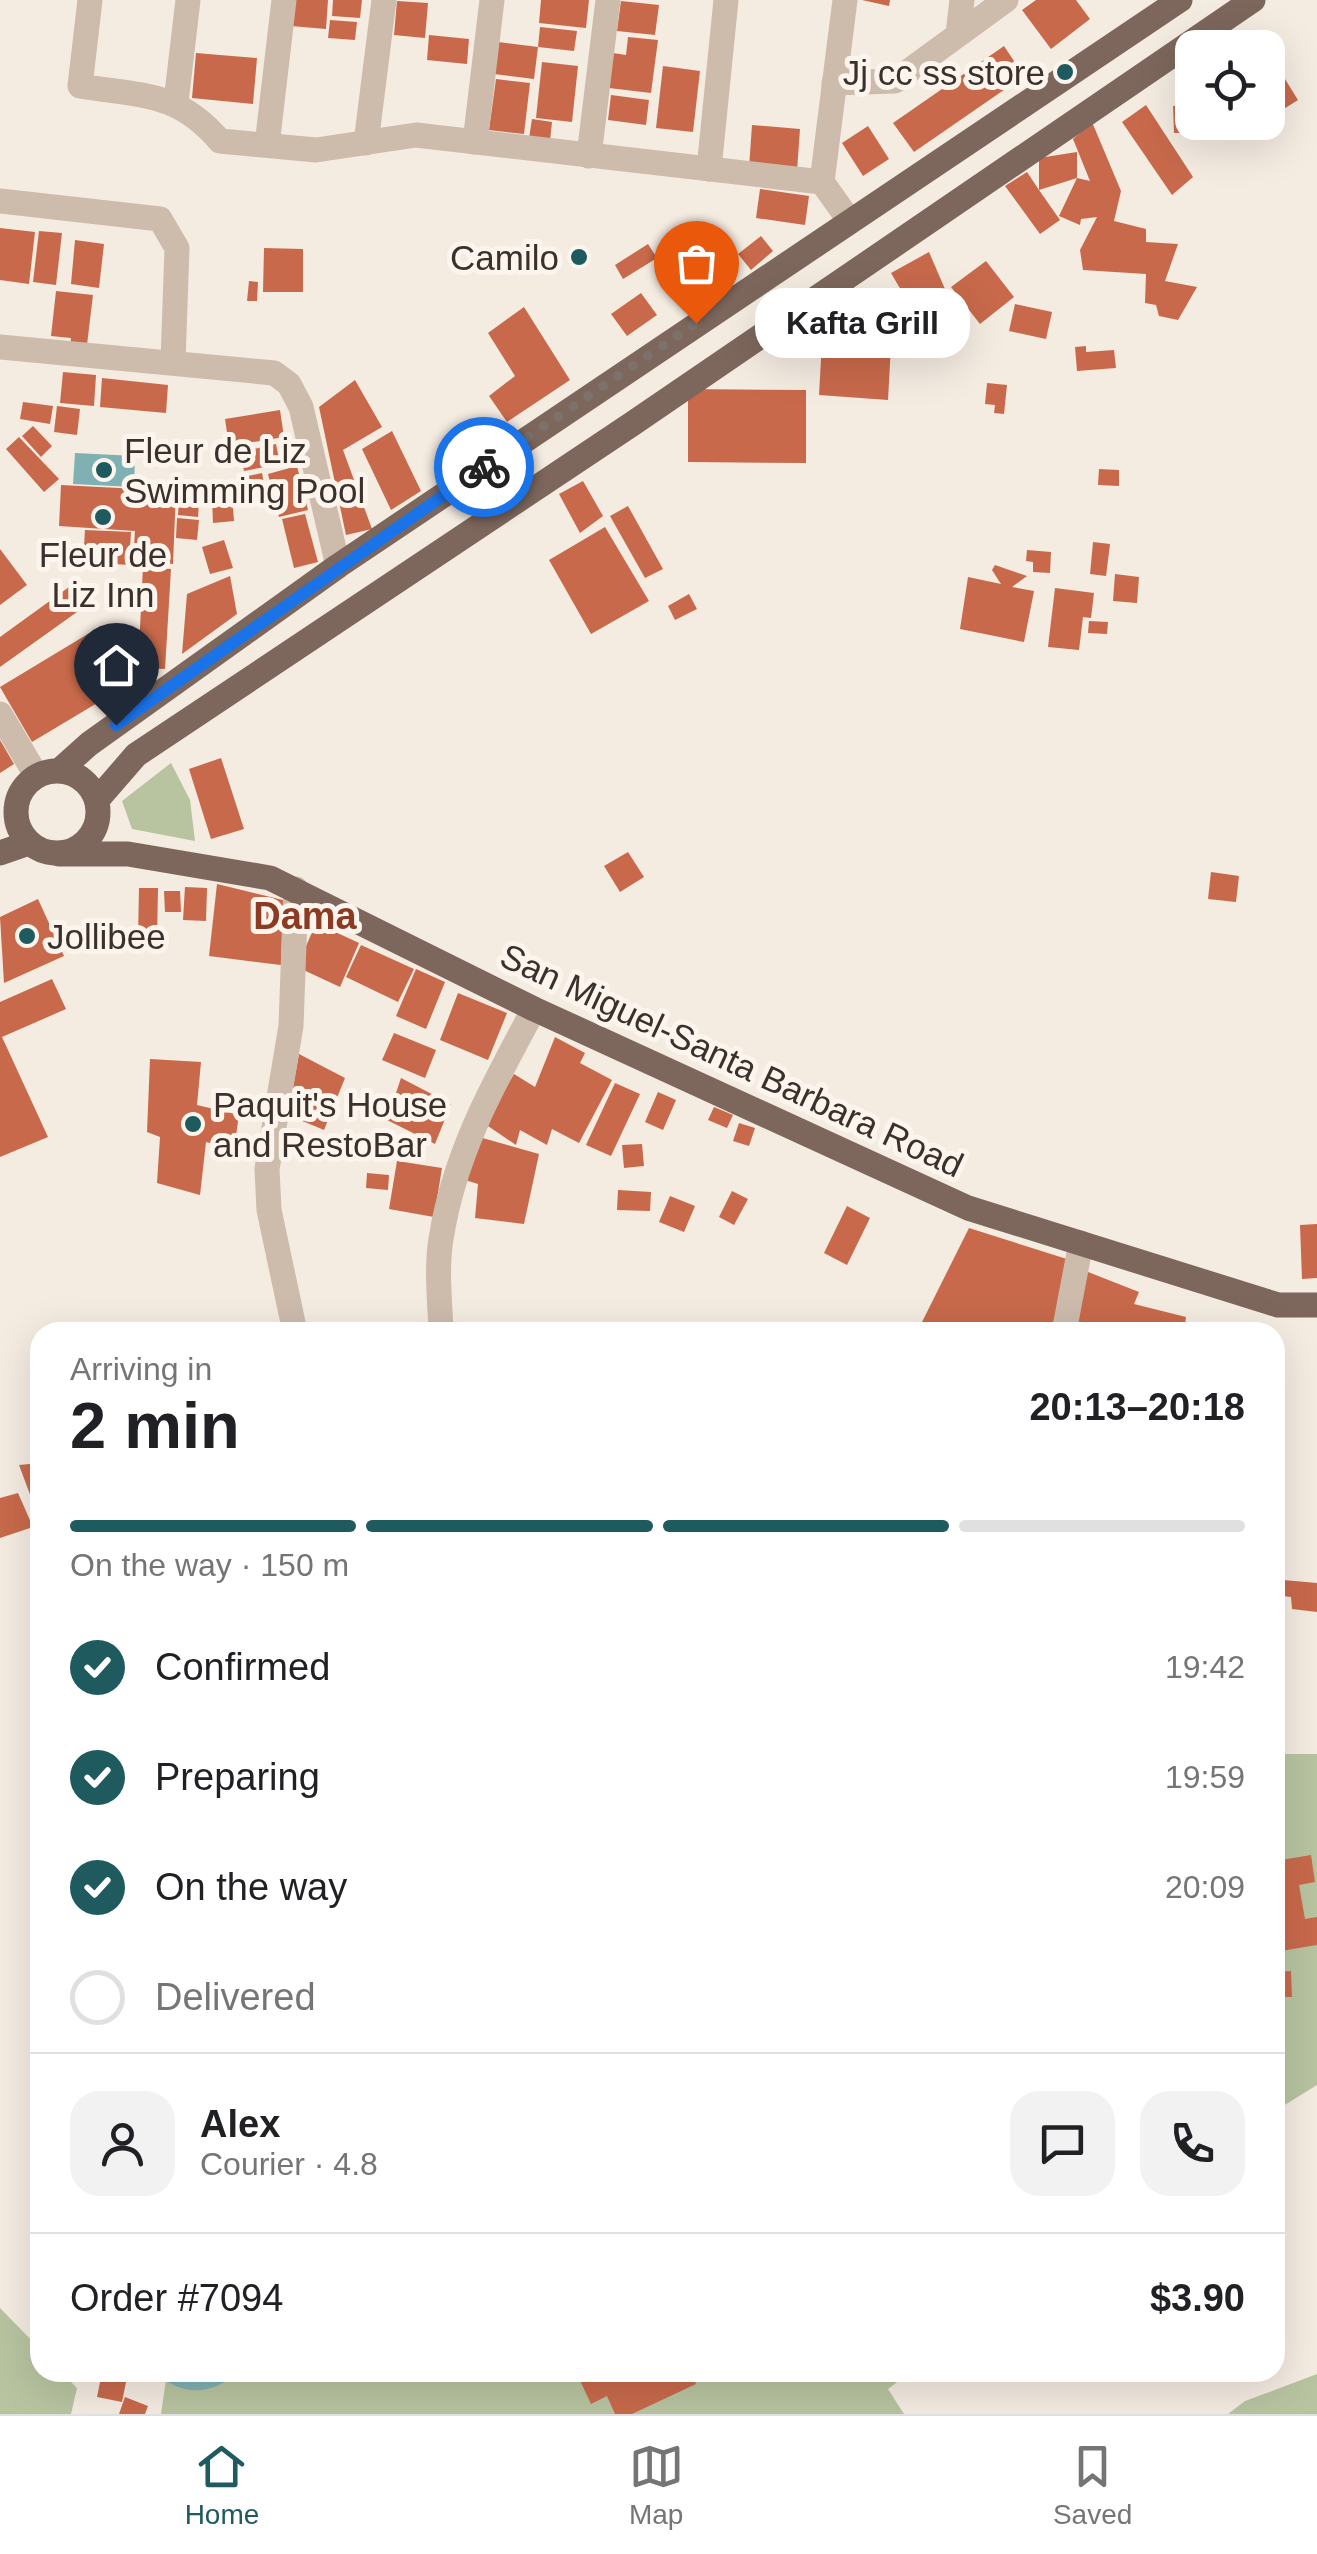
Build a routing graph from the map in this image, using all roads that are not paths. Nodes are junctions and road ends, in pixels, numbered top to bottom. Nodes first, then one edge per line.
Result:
1 (90, 0) edge
2 (188, 0) edge
3 (284, 0) edge
4 (384, 0) edge
5 (492, 0) edge
6 (608, 0) edge
7 (726, 0) edge
8 (845, 0) edge
9 (962, 0) edge
10 (1006, 0) edge
11 (1180, 0) edge
12 (1253, 0) edge
13 (958, 34) junction
14 (834, 84) junction
15 (176, 102) junction
16 (475, 142) junction
17 (366, 143) junction
18 (267, 145) junction
19 (589, 156) junction
20 (709, 170) junction
21 (822, 182) junction
22 (0, 200) edge
23 (849, 220) junction
24 (0, 347) edge
25 (173, 362) junction
26 (436, 500) junction
27 (459, 536) junction
28 (338, 566) junction
29 (0, 714) edge
30 (29, 784) edge
31 (98, 809) junction
32 (30, 843) junction
33 (0, 853) edge
34 (59, 854) junction
35 (128, 854) junction
36 (296, 889) junction
37 (534, 1009) junction
38 (1081, 1243) junction
39 (1317, 1305) edge
40 (292, 1322) edge
41 (441, 1322) edge
42 (1066, 1322) edge

1 - 15 street
2 - 15 street
3 - 18 street
4 - 17 street
5 - 16 street
6 - 19 street
7 - 20 street
8 - 14 street
9 - 13 street
10 - 13 street
11 - 23 main road
12 - 27 main road
13 - 14 street
14 - 21 street
15 - 18 street
16 - 17 street
16 - 19 street
17 - 18 street
19 - 20 street
20 - 21 street
21 - 23 street
22 - 25 street
23 - 26 main road
24 - 25 street
25 - 28 street
26 - 27 main road
26 - 28 main road
27 - 31 main road
28 - 30 main road
29 - 30 street
30 - 31 main road
30 - 32 main road
31 - 34 main road
31 - 35 main road
32 - 33 main road
32 - 34 main road
34 - 35 main road, San Miguel-Santa Barbara Road
35 - 36 main road, San Miguel-Santa Barbara Road
36 - 37 main road, San Miguel-Santa Barbara Road
36 - 40 street
37 - 38 main road, San Miguel-Santa Barbara Road
37 - 41 street
38 - 39 main road, San Miguel-Santa Barbara Road
38 - 42 street

